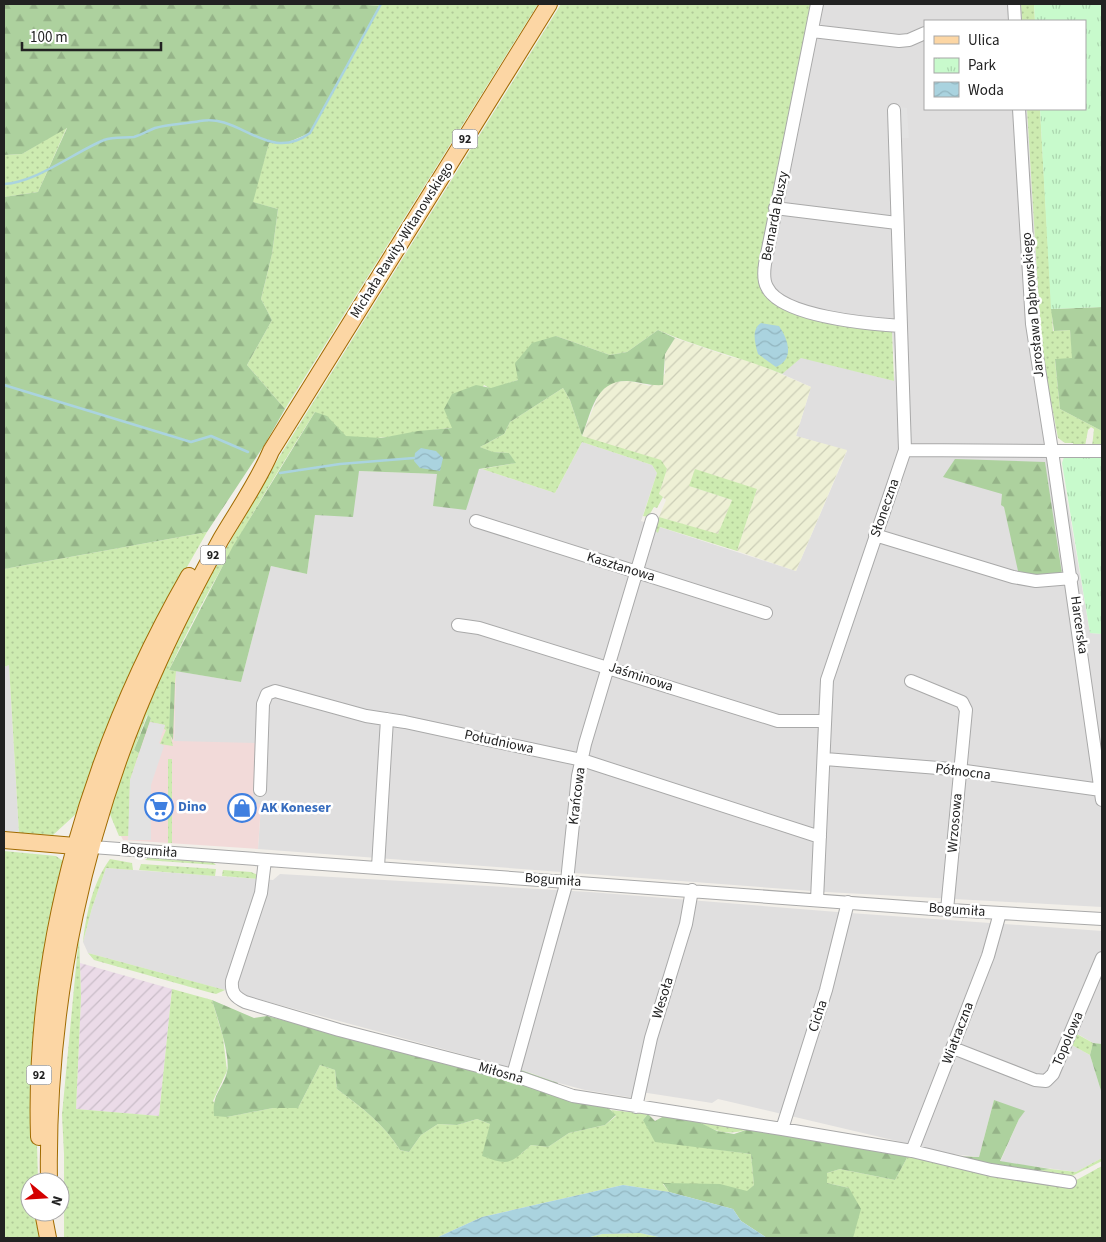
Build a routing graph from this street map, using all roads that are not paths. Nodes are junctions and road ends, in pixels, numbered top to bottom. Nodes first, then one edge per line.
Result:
1 (550, 4) edge
2 (817, 4) edge
3 (1014, 4) edge
4 (1015, 20) edge
5 (812, 31) junction
6 (924, 33) edge
7 (894, 110) dead end
8 (1019, 110) edge
9 (775, 208) junction
10 (897, 223) junction
11 (901, 326) junction
12 (905, 450) junction
13 (1052, 451) junction
14 (1102, 451) edge
15 (652, 520) dead end
16 (476, 521) dead end
17 (876, 535) junction
18 (636, 572) junction
19 (1072, 578) junction
20 (766, 613) dead end
21 (458, 625) dead end
22 (608, 666) junction
23 (911, 681) dead end
24 (387, 719) junction
25 (825, 721) junction
26 (825, 759) junction
27 (582, 760) junction
28 (960, 771) junction
29 (260, 790) dead end
30 (1102, 795) edge
31 (820, 837) junction
32 (4, 840) edge
33 (84, 846) junction
34 (265, 860) junction
35 (378, 867) junction
36 (566, 881) junction
37 (692, 890) junction
38 (817, 900) junction
39 (848, 902) junction
40 (947, 910) junction
41 (1000, 913) junction
42 (1102, 919) edge
43 (1102, 958) edge
44 (953, 1048) junction
45 (513, 1075) junction
46 (636, 1107) junction
47 (782, 1129) junction
48 (912, 1151) junction
49 (41, 1172) edge
50 (49, 1172) edge
51 (1070, 1182) dead end
52 (45, 1222) edge
53 (49, 1222) edge
54 (48, 1236) edge

1 - 33 main road, Michała Rawity-Witanowskiego / 92
2 - 5 street, Bernarda Buszy
3 - 4 street
5 - 6 street
5 - 9 street, Bernarda Buszy
7 - 10 street, Słoneczna
8 - 13 street, Jarosława Dąbrowskiego
9 - 10 street
9 - 11 street, Bernarda Buszy
10 - 11 street, Słoneczna
11 - 12 street, Słoneczna
12 - 13 street
12 - 17 street, Słoneczna
13 - 14 street
13 - 19 street, Harcerska
15 - 18 street, Krańcowa
16 - 18 street, Kasztanowa
17 - 19 street
17 - 25 street, Słoneczna
18 - 20 street, Kasztanowa
18 - 22 street, Krańcowa
19 - 30 street, Harcerska
21 - 22 street, Jaśminowa
22 - 25 street, Jaśminowa
22 - 27 street, Krańcowa
23 - 28 street, Wrzosowa
24 - 27 street, Południowa
24 - 29 street, Południowa
24 - 35 street
25 - 26 street, Słoneczna
26 - 28 street, Północna
26 - 31 street, Słoneczna
27 - 31 street, Południowa
27 - 36 street, Krańcowa
28 - 30 street, Północna
28 - 40 street, Wrzosowa
31 - 38 street, Słoneczna
32 - 33 main road, Bogumiła
33 - 34 street, Bogumiła
33 - 49 main road, Michała Rawity-Witanowskiego / 92
33 - 50 main road, Michała Rawity-Witanowskiego / 92
34 - 35 street, Bogumiła
34 - 45 street, Miłosna
35 - 36 street, Bogumiła
36 - 37 street, Bogumiła
36 - 45 street, Krańcowa
37 - 38 street, Bogumiła
37 - 46 street, Wesoła
38 - 39 street, Bogumiła
39 - 40 street, Bogumiła
39 - 47 street, Cicha
40 - 41 street, Bogumiła
41 - 42 street, Bogumiła
41 - 44 street, Wiatraczna
43 - 44 street, Topolowa
44 - 48 street, Wiatraczna
45 - 46 street, Miłosna
46 - 47 street, Miłosna
47 - 48 street, Miłosna
48 - 51 street, Miłosna
52 - 54 main road
53 - 54 main road

